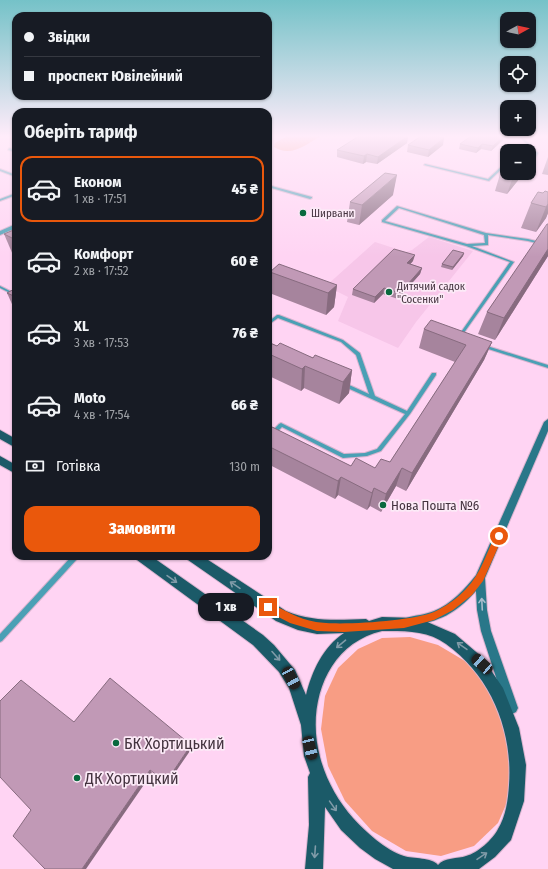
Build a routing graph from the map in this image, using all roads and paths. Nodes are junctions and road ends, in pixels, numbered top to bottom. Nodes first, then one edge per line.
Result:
1 (474, 177) edge
2 (493, 177) edge
3 (272, 187) edge
4 (12, 196) edge
5 (311, 198) dead end
6 (0, 200) edge
7 (12, 228) edge
8 (0, 233) edge
9 (486, 234) junction
10 (467, 245) junction
11 (548, 245) edge
12 (0, 287) edge
13 (12, 293) edge
14 (272, 321) edge
15 (466, 340) edge
16 (481, 345) edge
17 (548, 367) edge
18 (434, 374) dead end
19 (338, 382) edge
20 (373, 398) junction
21 (408, 413) junction
22 (548, 422) edge
23 (0, 434) edge
24 (272, 434) edge
25 (12, 442) edge
26 (0, 460) edge
27 (12, 468) edge
28 (72, 560) edge
29 (147, 560) edge
30 (198, 560) edge
31 (480, 578) junction
32 (404, 623) junction
33 (374, 626) junction
34 (0, 639) edge
35 (512, 708) junction
36 (308, 726) junction
37 (315, 771) junction
38 (314, 869) edge
39 (431, 869) edge
40 (446, 869) edge

1 - 2 lane
3 - 5 lane
4 - 6 lane
7 - 8 street
9 - 10 lane
9 - 10 lane
9 - 11 lane
10 - 15 lane
12 - 13 lane
14 - 20 lane
16 - 17 lane
18 - 21 lane
19 - 20 lane
20 - 21 lane
21 - 24 lane
22 - 31 main road
23 - 25 main road
26 - 27 main road
28 - 34 lane
29 -> 36 main road
33 -> 30 main road
31 - 32 main road
35 -> 31 main road
32 - 33 main road
35 -> 32 main road
33 -> 36 main road
40 -> 35 main road
36 - 37 main road
37 -> 38 main road
37 -> 39 main road

